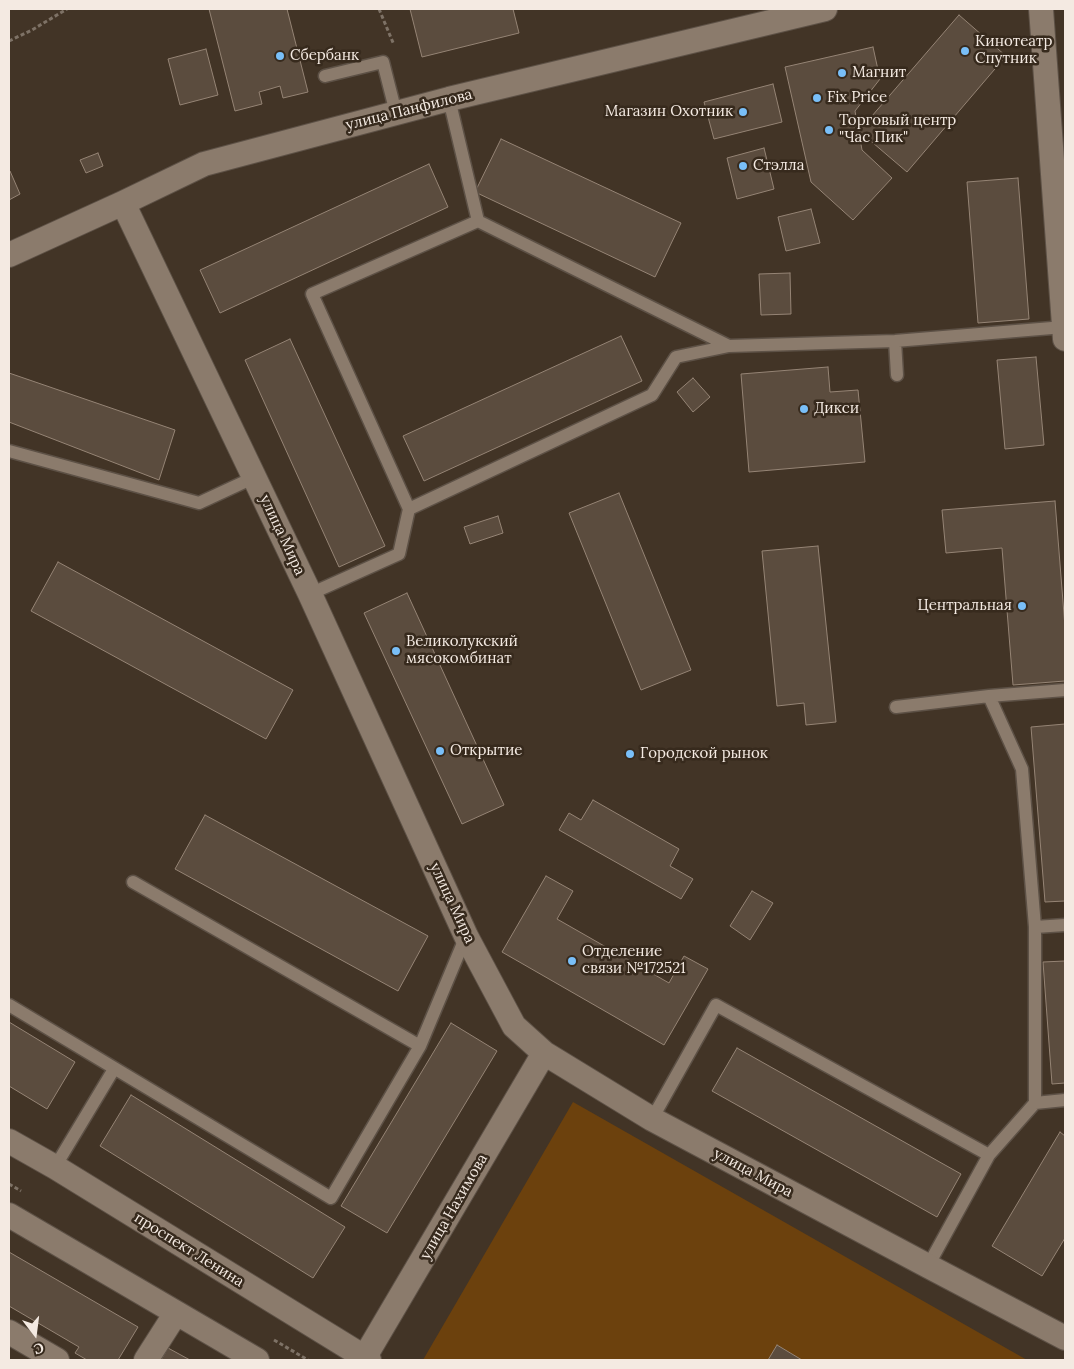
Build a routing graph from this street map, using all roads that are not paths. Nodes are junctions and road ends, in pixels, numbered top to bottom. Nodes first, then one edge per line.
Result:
1 (825, 9) edge
2 (1041, 9) edge
3 (325, 76) dead end
4 (449, 99) junction
5 (1057, 107) edge
6 (396, 113) junction
7 (123, 203) junction
8 (478, 221) junction
9 (9, 255) edge
10 (1065, 333) edge
11 (895, 341) junction
12 (729, 346) junction
13 (897, 375) dead end
14 (9, 451) edge
15 (255, 478) junction
16 (409, 509) junction
17 (310, 594) junction
18 (1065, 690) edge
19 (989, 696) junction
20 (896, 707) dead end
21 (133, 882) dead end
22 (1065, 925) edge
23 (1034, 927) junction
24 (466, 936) junction
25 (9, 1005) edge
26 (420, 1046) junction
27 (544, 1053) junction
28 (114, 1069) junction
29 (1065, 1100) edge
30 (1035, 1103) junction
31 (652, 1119) junction
32 (9, 1141) edge
33 (989, 1155) junction
34 (55, 1167) junction
35 (9, 1215) edge
36 (928, 1266) junction
37 (176, 1313) junction
38 (9, 1332) edge
39 (1065, 1338) edge
40 (366, 1359) edge
41 (57, 1360) edge
42 (146, 1360) edge
43 (257, 1360) edge

1 - 4 street, улица Панфилова
2 - 5 street
3 - 6 lane
4 - 6 street, улица Панфилова
4 - 8 lane
5 - 10 street
6 - 7 street, улица Панфилова
7 - 9 street, улица Панфилова
7 - 15 street, улица Мира
8 - 12 lane
8 - 16 lane
10 - 11 lane
11 - 12 lane
11 - 13 lane
12 - 16 lane
14 - 15 lane
15 - 17 street, улица Мира
16 - 17 lane
17 - 24 street, улица Мира
18 - 19 lane
19 - 20 lane
19 - 23 lane
21 - 26 lane
22 - 23 lane
23 - 30 lane
24 - 26 lane
24 - 27 street, улица Мира
25 - 28 lane
26 - 28 lane
27 - 31 street, улица Мира
27 - 40 street, улица Нахимова
28 - 34 lane
29 - 30 lane
30 - 33 lane
31 - 33 lane
31 - 36 street, улица Мира
32 - 34 street, проспект Ленина
33 - 36 lane
34 - 40 street, проспект Ленина
35 - 37 street
36 - 39 street, улица Мира
37 - 42 street
37 - 43 street
38 - 41 street

